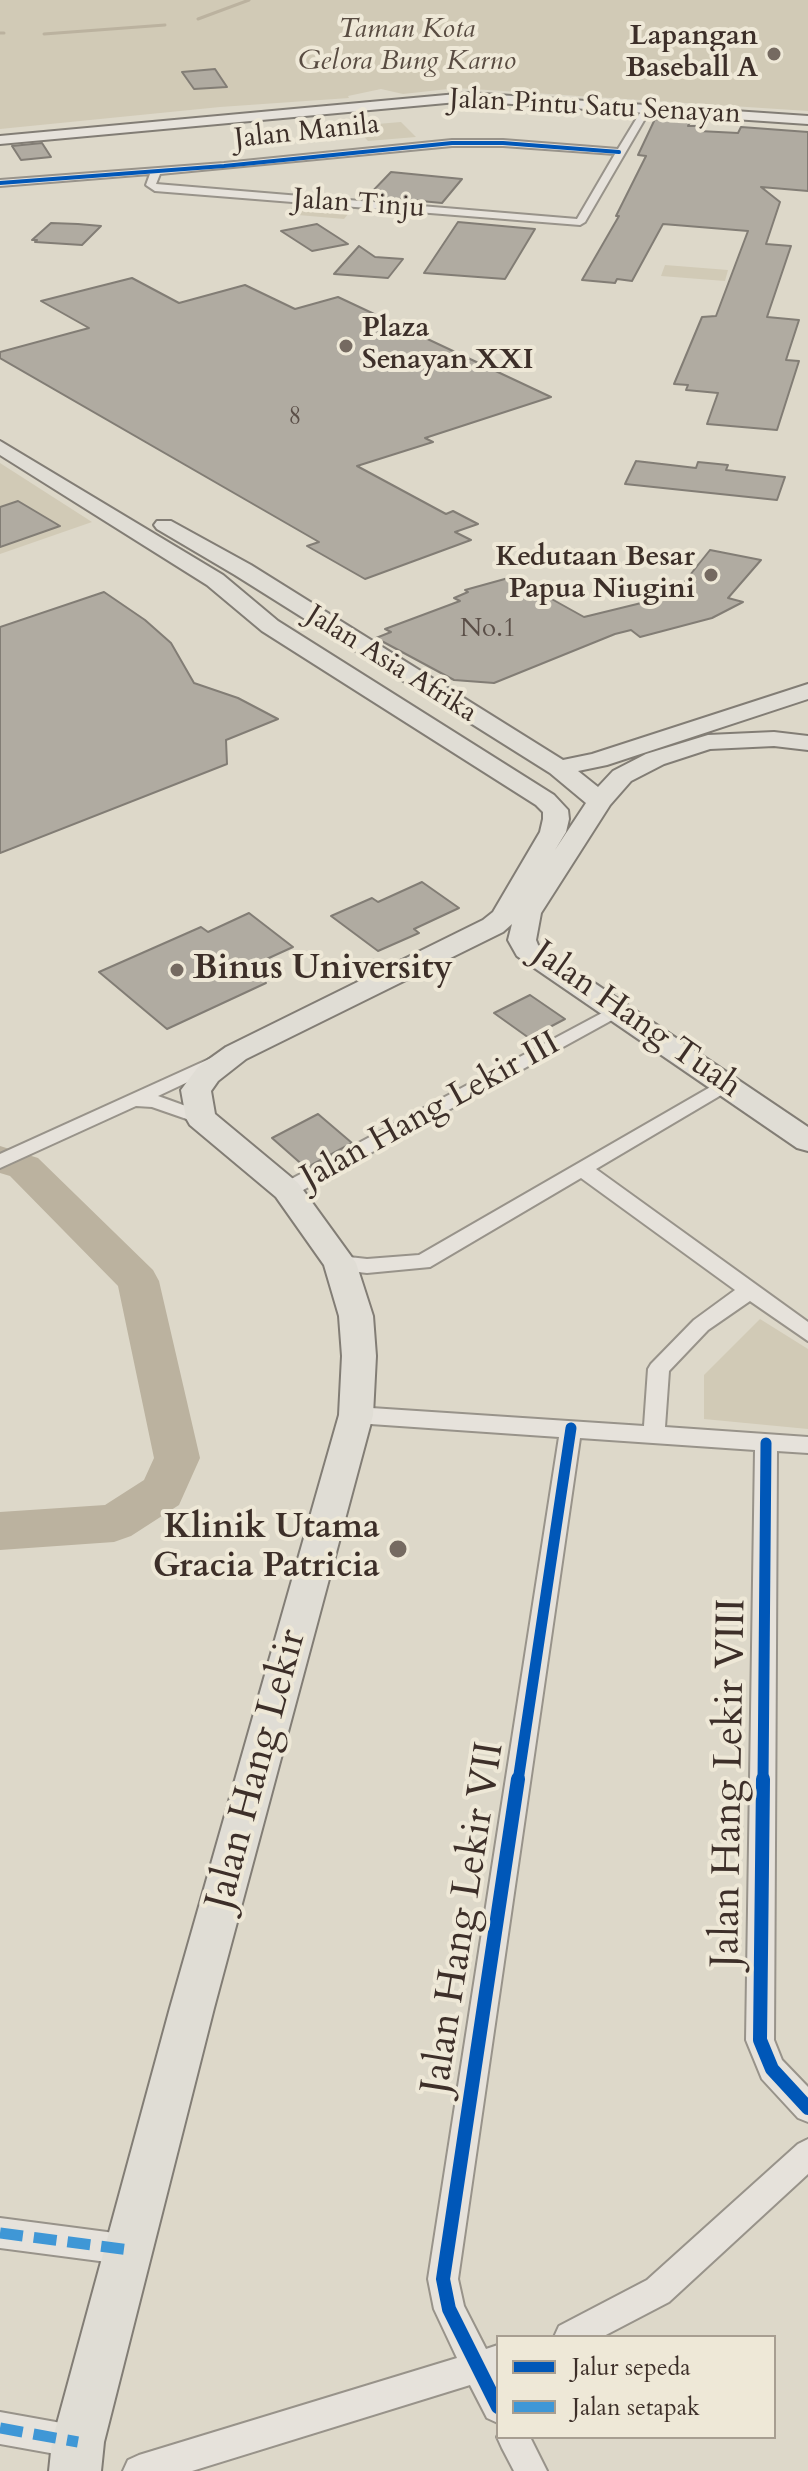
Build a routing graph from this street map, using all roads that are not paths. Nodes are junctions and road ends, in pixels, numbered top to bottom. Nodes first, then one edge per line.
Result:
1 (648, 108) junction
2 (808, 118) edge
3 (0, 137) edge
4 (619, 152) junction
5 (156, 172) junction
6 (0, 183) edge
7 (0, 427) edge
8 (0, 447) edge
9 (307, 612) junction
10 (808, 691) edge
11 (758, 710) junction
12 (708, 742) junction
13 (808, 743) edge
14 (598, 760) junction
15 (489, 766) junction
16 (559, 768) junction
17 (622, 776) junction
18 (600, 801) junction
19 (453, 948) junction
20 (527, 950) junction
21 (617, 1010) junction
22 (236, 1053) junction
23 (726, 1084) junction
24 (133, 1100) junction
25 (201, 1118) junction
26 (808, 1141) edge
27 (7, 1158) edge
28 (584, 1170) junction
29 (287, 1190) junction
30 (340, 1263) junction
31 (749, 1291) junction
32 (808, 1333) edge
33 (356, 1415) junction
34 (571, 1428) junction
35 (654, 1433) junction
36 (766, 1443) junction
37 (808, 1445) edge
38 (808, 2108) edge
39 (808, 2154) edge
40 (0, 2233) edge
41 (130, 2250) junction
42 (574, 2335) edge
43 (488, 2365) edge
44 (496, 2399) edge
45 (0, 2428) edge
46 (514, 2439) edge
47 (76, 2457) edge
48 (139, 2471) edge
49 (531, 2471) edge

1 - 2 main road, Jalan Pintu Satu Senayan
1 - 3 main road, Jalan Pintu Satu Senayan
1 - 4 street
4 - 5 street, Jalan Manila
4 - 5 street, Jalan Tinju
5 - 6 street, Jalan Manila
7 - 9 main road, Jalan Asia Afrika
8 - 15 main road, Jalan Asia Afrika
9 - 15 main road
9 - 16 main road, Jalan Asia Afrika
10 - 11 main road
11 - 12 main road
11 - 14 main road
12 - 13 main road
12 - 17 main road
14 - 16 main road
14 - 17 main road
15 - 19 main road, Jalan Asia Afrika
16 - 18 main road
17 - 18 main road, Jalan Hang Tuah
18 - 20 main road, Jalan Hang Tuah
19 - 20 main road
19 - 22 main road
20 - 21 main road, Jalan Hang Tuah
21 - 23 main road, Jalan Hang Tuah
21 - 29 street, Jalan Hang Lekir III
22 - 24 street
22 - 25 main road
23 - 26 main road, Jalan Hang Tuah
23 - 28 street
24 - 25 street, Jalan Hang Lekir
24 - 27 street
25 - 29 main road, Jalan Hang Lekir
28 - 30 street
28 - 31 street
29 - 30 main road, Jalan Hang Lekir
30 - 33 main road, Jalan Hang Lekir
31 - 32 street
31 - 35 street
33 - 34 street
33 - 41 main road, Jalan Hang Lekir
34 - 35 street
34 - 43 street, Jalan Hang Lekir VII
35 - 36 street
36 - 37 street
36 - 38 street, Jalan Hang Lekir VIII
39 - 42 street
40 - 41 street
41 - 47 main road, Jalan Hang Lekir
43 - 44 street, Jalan Hang Lekir VII
43 - 48 street
45 - 47 street
46 - 49 street

